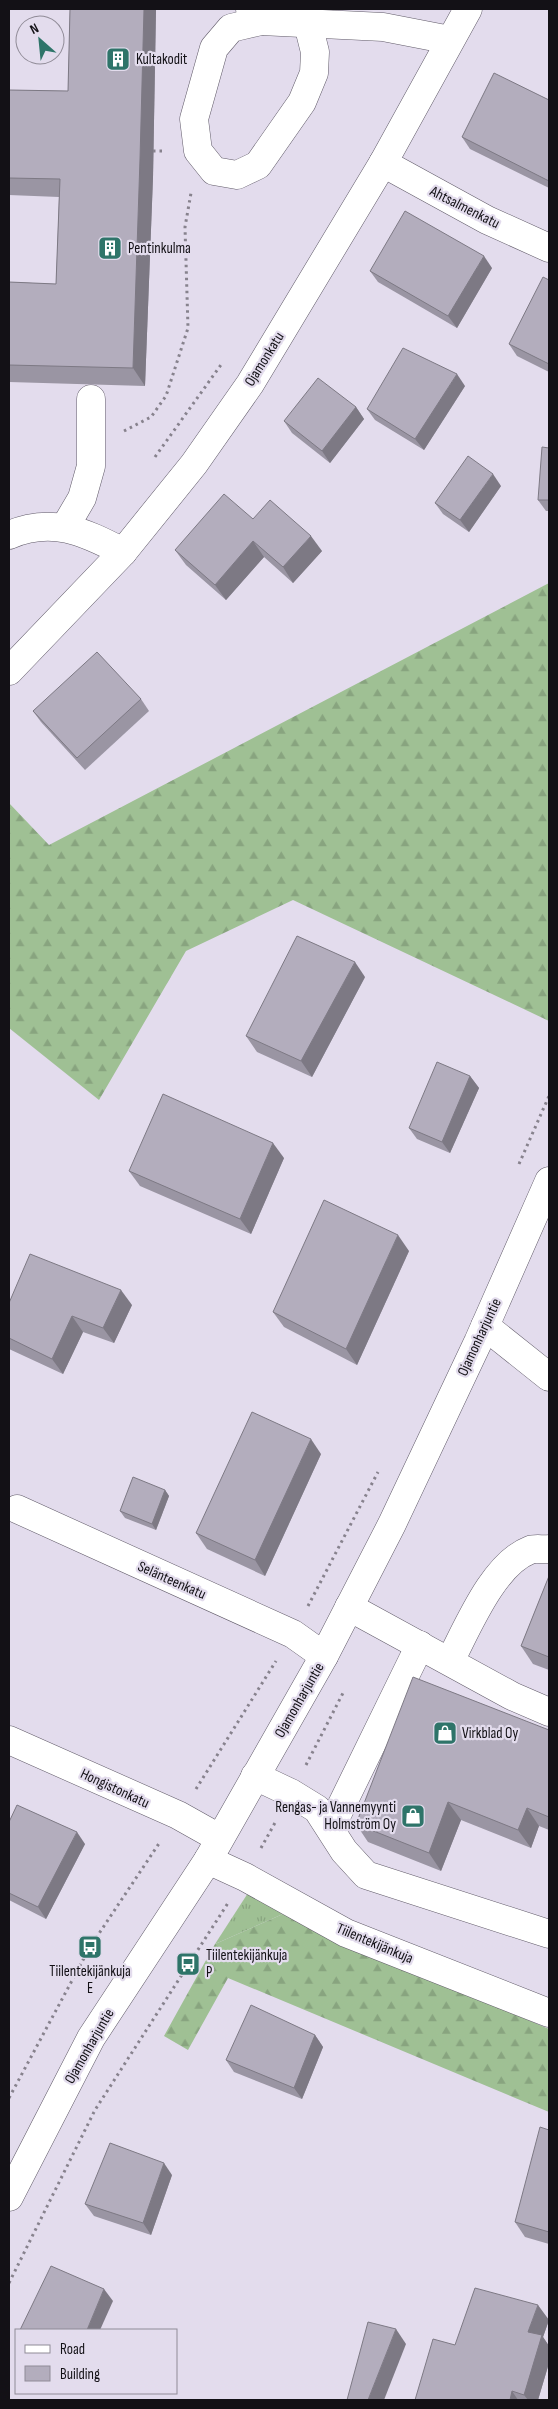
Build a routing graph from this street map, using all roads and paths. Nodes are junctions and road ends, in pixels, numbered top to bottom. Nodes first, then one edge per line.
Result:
1 (468, 9) edge
2 (255, 15) edge
3 (308, 24) junction
4 (450, 40) junction
5 (198, 152) junction
6 (383, 163) junction
7 (549, 248) edge
8 (227, 356) dead end
9 (91, 399) dead end
10 (154, 459) dead end
11 (91, 466) junction
12 (65, 527) junction
13 (9, 535) edge
14 (123, 552) junction
15 (9, 671) edge
16 (549, 1096) edge
17 (518, 1167) dead end
18 (549, 1181) edge
19 (485, 1326) junction
20 (549, 1377) edge
21 (380, 1469) dead end
22 (17, 1509) dead end
23 (549, 1549) edge
24 (349, 1607) junction
25 (293, 1634) junction
26 (420, 1645) junction
27 (324, 1656) junction
28 (450, 1662) junction
29 (549, 1712) edge
30 (9, 1740) edge
31 (255, 1776) junction
32 (178, 1815) junction
33 (331, 1827) junction
34 (213, 1849) junction
35 (549, 1934) edge
36 (549, 2013) edge
37 (9, 2098) edge
38 (9, 2197) edge

1 - 4 street, Ojamonkatu
2 - 3 street
2 - 5 street
3 - 4 street
3 - 5 street
4 - 6 street, Ojamonkatu
5 - 11 path
6 - 7 street, Ahtsalmenkatu
6 - 14 street, Ojamonkatu
8 - 10 path
9 - 11 street
11 - 12 street
12 - 13 street
12 - 14 street
14 - 15 street, Ojamonkatu
16 - 17 path
18 - 19 street, Ojamonharjuntie
19 - 20 street
19 - 24 street, Ojamonharjuntie
21 - 25 path
22 - 25 street, Selänteenkatu
23 - 28 street
24 - 26 street
24 - 27 street, Ojamonharjuntie
25 - 27 street, Selänteenkatu
25 - 32 path
26 - 28 street
26 - 33 street
27 - 31 street, Ojamonharjuntie
28 - 29 street
30 - 32 street, Hongistonkatu
31 - 33 street
31 - 34 street, Ojamonharjuntie
32 - 34 street, Hongistonkatu
32 - 37 path
33 - 35 street
34 - 36 street, Tiilentekijänkuja
34 - 38 street, Ojamonharjuntie

